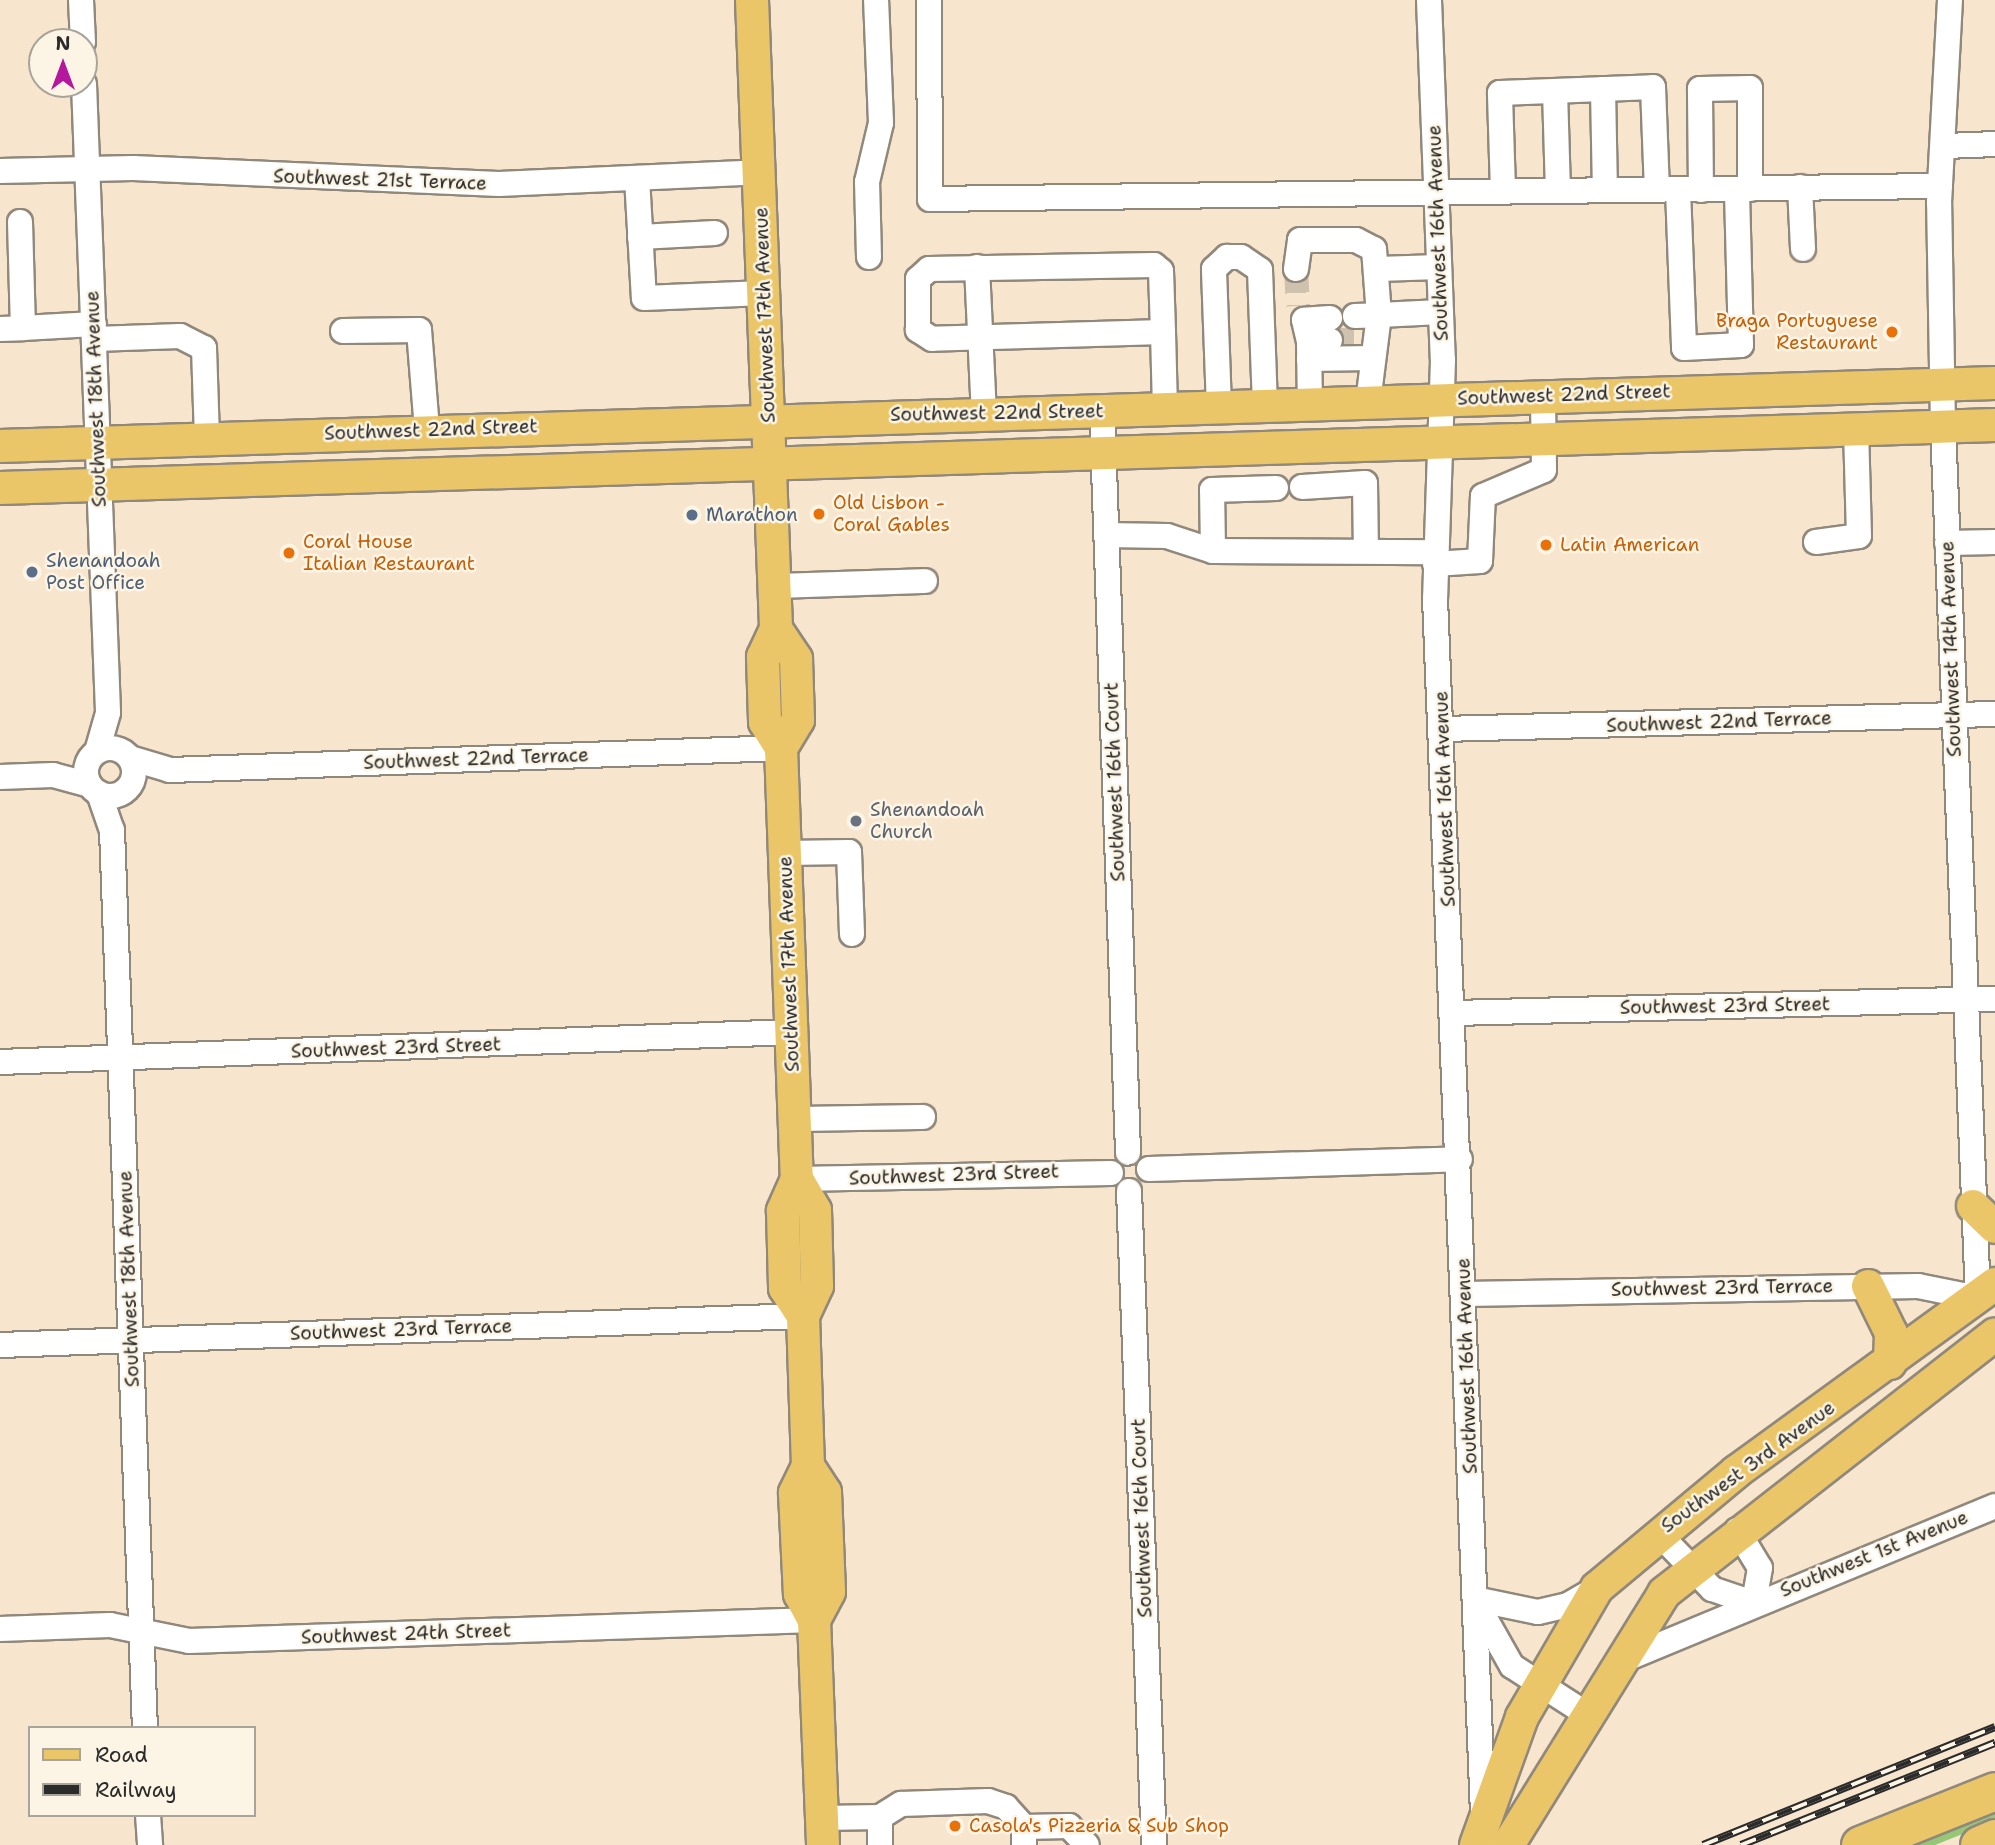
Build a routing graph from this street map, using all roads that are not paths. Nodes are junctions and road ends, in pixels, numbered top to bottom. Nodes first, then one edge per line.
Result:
1 (81, 0) edge
2 (752, 0) edge
3 (876, 0) edge
4 (929, 0) edge
5 (1429, 0) edge
6 (1950, 0) edge
7 (82, 28) edge
8 (1603, 89) junction
9 (1555, 91) junction
10 (84, 98) edge
11 (1995, 144) edge
12 (1946, 146) junction
13 (87, 168) junction
14 (0, 171) edge
15 (759, 172) junction
16 (637, 178) junction
17 (1940, 186) junction
18 (1800, 187) junction
19 (1436, 189) junction
20 (1744, 189) junction
21 (1605, 190) junction
22 (1679, 190) junction
23 (1503, 191) junction
24 (1558, 191) junction
25 (20, 222) dead end
26 (715, 233) dead end
27 (640, 237) junction
28 (1802, 249) dead end
29 (869, 257) dead end
30 (977, 267) junction
31 (1439, 267) junction
32 (1296, 268) tunnel mouth
33 (1378, 269) junction
34 (764, 292) junction
35 (1441, 312) junction
36 (12, 328) edge
37 (94, 331) junction
38 (343, 331) dead end
39 (1163, 332) junction
40 (1367, 334) junction
41 (980, 339) junction
42 (1995, 383) edge
43 (1946, 385) junction
44 (1544, 396) junction
45 (1441, 399) junction
46 (1368, 402) junction
47 (1310, 404) junction
48 (1265, 405) junction
49 (1219, 407) junction
50 (1165, 410) junction
51 (1102, 411) junction
52 (984, 415) junction
53 (769, 418) junction
54 (1995, 425) edge
55 (1943, 426) junction
56 (1856, 429) junction
57 (427, 430) junction
58 (1545, 438) junction
59 (207, 439) junction
60 (99, 442) junction
61 (1437, 442) junction
62 (0, 446) edge
63 (1103, 451) junction
64 (770, 460) junction
65 (100, 485) junction
66 (1301, 487) dead end
67 (0, 488) edge
68 (1276, 488) dead end
69 (1106, 535) junction
70 (1816, 542) dead end
71 (1995, 542) edge
72 (1947, 543) junction
73 (1213, 551) junction
74 (1366, 551) junction
75 (1434, 558) junction
76 (925, 582) dead end
77 (775, 586) junction
78 (1995, 714) edge
79 (1953, 715) junction
80 (1443, 729) junction
81 (781, 748) junction
82 (110, 755) junction
83 (170, 770) junction
84 (53, 775) junction
85 (0, 777) edge
86 (128, 788) junction
87 (94, 789) junction
88 (112, 830) junction
89 (785, 853) junction
90 (852, 934) dead end
91 (1995, 999) edge
92 (1965, 1000) junction
93 (1454, 1013) junction
94 (792, 1032) junction
95 (121, 1058) junction
96 (0, 1062) edge
97 (923, 1116) dead end
98 (795, 1119) junction
99 (1128, 1153) junction
100 (1460, 1159) junction
101 (1149, 1169) junction
102 (1111, 1173) junction
103 (797, 1179) junction
104 (1129, 1191) junction
105 (1984, 1217) edge
106 (1868, 1286) junction
107 (1465, 1294) junction
108 (1989, 1301) edge
109 (803, 1316) junction
110 (1995, 1334) edge
111 (131, 1340) junction
112 (0, 1345) edge
113 (1890, 1363) junction
114 (1995, 1506) edge
115 (1737, 1530) junction
116 (1658, 1533) junction
117 (1691, 1566) junction
118 (1597, 1588) junction
119 (1475, 1599) junction
120 (1754, 1603) junction
121 (814, 1620) junction
122 (0, 1629) edge
123 (142, 1632) junction
124 (1615, 1663) junction
125 (1539, 1685) junction
126 (1585, 1713) junction
127 (145, 1726) edge
128 (1995, 1791) edge
129 (148, 1817) edge
130 (880, 1817) junction
131 (822, 1832) edge
132 (1473, 1834) edge
133 (1024, 1836) edge
134 (1995, 1838) edge
135 (150, 1845) edge
136 (880, 1845) edge
137 (1087, 1845) edge
138 (1154, 1845) edge
139 (1508, 1845) edge
140 (1860, 1845) edge
141 (1979, 1845) edge

1 - 7 street
2 - 15 main road, Southwest 17th Avenue
3 - 29 street
4 - 19 street
5 - 19 street, Southwest 16th Avenue
6 - 12 street, Southwest 14th Avenue
8 - 9 street
8 - 21 street
8 - 22 street
9 - 23 street
9 - 24 street
10 - 13 street, Southwest 18th Avenue
11 - 12 street
12 - 17 street, Southwest 14th Avenue
13 - 14 street, Southwest 21st Terrace
13 - 16 street, Southwest 21st Terrace
13 - 37 street, Southwest 18th Avenue
15 - 16 street, Southwest 21st Terrace
15 - 34 main road, Southwest 17th Avenue
16 - 27 street
17 - 18 street
17 - 43 street, Southwest 14th Avenue
18 - 20 street
18 - 28 street
19 - 23 street
19 - 31 street, Southwest 16th Avenue
20 - 22 street
20 - 22 street
20 - 22 street
21 - 22 street
21 - 24 street
23 - 24 street
25 - 36 street
26 - 27 street
27 - 34 street
30 - 39 street
30 - 41 street
30 - 41 street
31 - 33 street
31 - 35 street, Southwest 16th Avenue
32 - 33 street
33 - 40 street
34 - 53 main road, Southwest 17th Avenue
35 - 40 street
35 - 45 street, Southwest 16th Avenue
36 - 37 street
37 - 59 street
37 - 60 street, Southwest 18th Avenue
38 - 57 street
39 - 41 street
39 - 50 street
40 - 46 street
40 - 47 street
41 - 52 street
42 - 43 main road, Southwest 22nd Street
43 - 44 main road, Southwest 22nd Street
43 - 55 street, Southwest 14th Avenue
44 - 45 main road, Southwest 22nd Street
44 - 58 street
45 - 46 main road, Southwest 22nd Street
45 - 61 street, Southwest 16th Avenue
46 - 47 main road, Southwest 22nd Street
47 - 48 main road, Southwest 22nd Street
48 - 49 main road, Southwest 22nd Street
48 - 49 street
49 - 50 main road, Southwest 22nd Street
50 - 51 main road, Southwest 22nd Street
51 - 52 main road, Southwest 22nd Street
51 - 63 street, Southwest 16th Court
52 - 53 main road, Southwest 22nd Street
53 - 57 main road, Southwest 22nd Street
53 - 64 main road, Southwest 17th Avenue
54 - 55 main road, Southwest 22nd Street
55 - 56 main road, Southwest 22nd Street
55 - 72 street, Southwest 14th Avenue
56 - 58 main road, Southwest 22nd Street
56 - 70 street
57 - 59 main road, Southwest 22nd Street
58 - 61 main road, Southwest 22nd Street
58 - 75 street
59 - 60 main road, Southwest 22nd Street
60 - 62 main road, Southwest 22nd Street
60 - 65 street, Southwest 18th Avenue
61 - 63 main road, Southwest 22nd Street
61 - 75 street, Southwest 16th Avenue
63 - 64 main road, Southwest 22nd Street
63 - 69 street, Southwest 16th Court
64 - 65 main road, Southwest 22nd Street
64 - 77 main road, Southwest 17th Avenue
65 - 67 main road, Southwest 22nd Street
65 - 82 street, Southwest 18th Avenue
66 - 74 street
68 - 73 street
69 - 73 street
69 - 99 street, Southwest 16th Court
71 - 72 street
72 - 79 street, Southwest 14th Avenue
73 - 74 street
74 - 75 street
75 - 80 street, Southwest 16th Avenue
76 - 77 street
77 - 81 main road, Southwest 17th Avenue
78 - 79 street, Southwest 22nd Terrace
79 - 80 street, Southwest 22nd Terrace
79 - 92 street, Southwest 14th Avenue
80 - 93 street, Southwest 16th Avenue
81 - 83 street, Southwest 22nd Terrace
81 - 89 main road, Southwest 17th Avenue
82 - 83 street, Southwest 22nd Terrace
82 - 84 street
82 - 86 street
82 - 87 street, Southwest 18th Avenue
83 - 86 street, Southwest 22nd Terrace
84 - 85 street
84 - 87 street
86 - 87 street, Southwest 22nd Terrace
86 - 88 street, Southwest 18th Avenue
87 - 88 street, Southwest 18th Avenue
88 - 95 street, Southwest 18th Avenue
89 - 90 street
89 - 94 main road, Southwest 17th Avenue
91 - 92 street, Southwest 23rd Street
92 - 93 street, Southwest 23rd Street
92 - 105 street, Southwest 14th Avenue
93 - 100 street, Southwest 16th Avenue
94 - 95 street, Southwest 23rd Street
94 - 98 main road, Southwest 17th Avenue
95 - 96 street, Southwest 23rd Street
95 - 111 street, Southwest 18th Avenue
97 - 98 street
98 - 103 main road, Southwest 17th Avenue
99 - 101 street
99 - 102 street
100 - 101 street
100 - 107 street, Southwest 16th Avenue
101 - 104 street
102 - 103 street, Southwest 23rd Street
102 - 104 street
103 - 109 main road, Southwest 17th Avenue
104 - 138 street, Southwest 16th Court
105 - 108 street, Southwest 14th Avenue
106 - 107 street, Southwest 23rd Terrace
106 - 108 street, Southwest 23rd Terrace
106 - 113 main road
107 - 119 street, Southwest 16th Avenue
108 - 113 main road, Southwest 3rd Avenue
109 - 111 street, Southwest 23rd Terrace
109 - 121 main road, Southwest 17th Avenue
110 - 115 main road
111 - 112 street, Southwest 23rd Terrace
111 - 123 street, Southwest 18th Avenue
113 - 116 main road, Southwest 3rd Avenue
114 - 120 street, Southwest 1st Avenue
115 - 117 main road
115 - 120 street, Southwest 1st Avenue
116 - 117 street
116 - 118 main road, Southwest 3rd Avenue
117 - 120 street
117 - 124 main road
118 - 119 street
118 - 125 main road, Southwest 3rd Avenue
119 - 125 street, Southwest 16th Avenue
119 - 132 street, Southwest 16th Avenue
120 - 124 street, Southwest 1st Avenue
121 - 123 street, Southwest 24th Street
121 - 131 main road, Southwest 17th Avenue
122 - 123 street, Southwest 24th Street
123 - 127 street, Southwest 18th Avenue
124 - 126 main road
125 - 126 street, Southwest 16th Avenue
125 - 132 main road, Southwest 16th Avenue
126 - 139 main road
128 - 140 highway
129 - 135 street
130 - 131 street
130 - 133 street
130 - 136 street
133 - 137 street
134 - 141 highway

